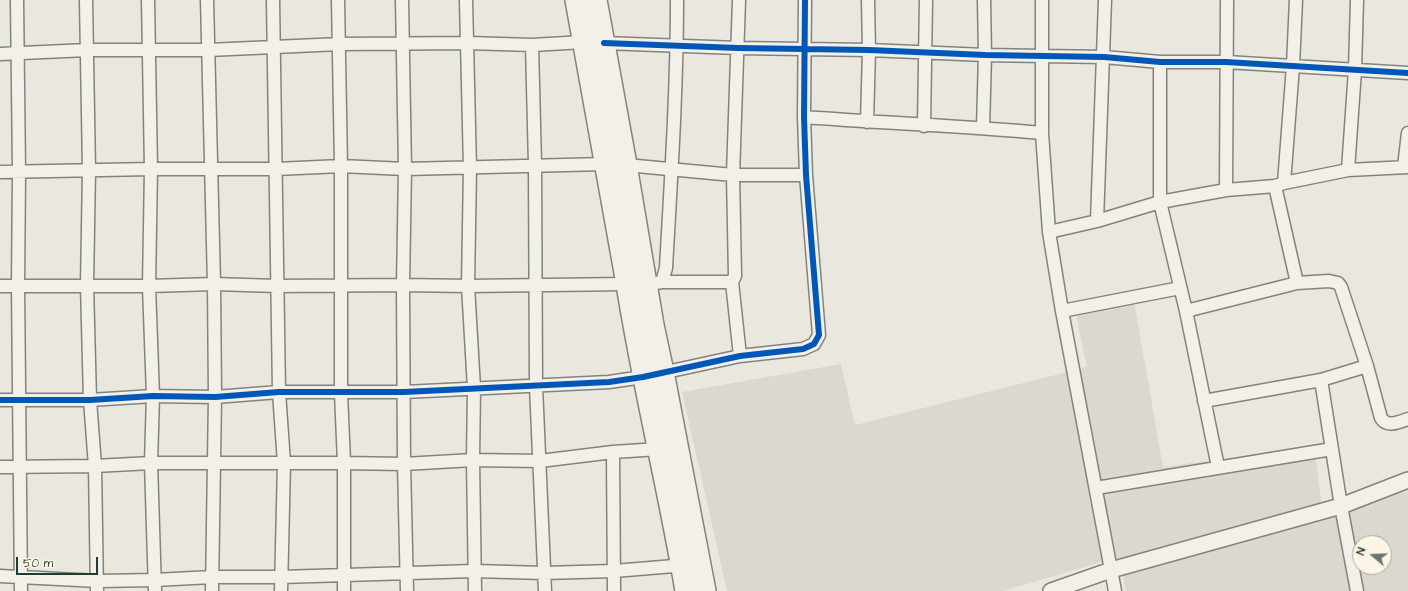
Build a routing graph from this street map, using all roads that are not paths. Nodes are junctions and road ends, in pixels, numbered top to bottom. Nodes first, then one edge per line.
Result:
1 (17, 0) edge
2 (86, 0) edge
3 (148, 0) edge
4 (207, 0) edge
5 (273, 0) edge
6 (338, 0) edge
7 (402, 0) edge
8 (466, 0) edge
9 (576, 0) edge
10 (596, 0) edge
11 (677, 0) edge
12 (740, 0) edge
13 (805, 0) edge
14 (868, 0) edge
15 (926, 0) edge
16 (984, 0) edge
17 (1042, 0) edge
18 (1105, 0) edge
19 (1227, 0) edge
20 (1296, 0) edge
21 (1357, 0) edge
22 (594, 42) junction
23 (468, 43) junction
24 (340, 44) junction
25 (402, 44) junction
26 (532, 45) junction
27 (677, 45) junction
28 (274, 46) junction
29 (738, 48) junction
30 (149, 49) junction
31 (805, 49) junction
32 (87, 50) junction
33 (208, 50) junction
34 (869, 50) junction
35 (926, 52) junction
36 (18, 53) junction
37 (0, 54) edge
38 (985, 55) junction
39 (1041, 56) junction
40 (1104, 57) junction
41 (1160, 62) junction
42 (1226, 62) junction
43 (1293, 66) junction
44 (1355, 70) junction
45 (1408, 73) edge
46 (804, 117) junction
47 (868, 122) junction
48 (924, 126) junction
49 (983, 128) junction
50 (1042, 133) junction
51 (1408, 133) edge
52 (605, 164) junction
53 (535, 165) junction
54 (626, 165) junction
55 (341, 166) junction
56 (1406, 167) edge
57 (470, 168) junction
58 (151, 169) junction
59 (276, 169) junction
60 (405, 169) junction
61 (89, 170) junction
62 (212, 170) junction
63 (672, 170) junction
64 (1348, 170) junction
65 (0, 172) edge
66 (20, 172) junction
67 (733, 175) junction
68 (806, 175) junction
69 (1280, 185) junction
70 (1226, 190) junction
71 (1160, 202) junction
72 (1097, 221) junction
73 (1049, 232) junction
74 (732, 282) junction
75 (1297, 283) junction
76 (214, 284) junction
77 (403, 284) junction
78 (535, 284) junction
79 (646, 284) junction
80 (87, 285) junction
81 (341, 285) junction
82 (0, 286) edge
83 (18, 286) junction
84 (149, 286) junction
85 (277, 286) junction
86 (468, 286) junction
87 (1180, 288) junction
88 (1186, 310) junction
89 (1062, 311) junction
90 (740, 356) junction
91 (1367, 366) junction
92 (664, 372) junction
93 (643, 377) junction
94 (1322, 380) junction
95 (536, 386) junction
96 (474, 388) junction
97 (279, 392) junction
98 (404, 392) junction
99 (340, 393) junction
100 (153, 396) junction
101 (215, 397) junction
102 (0, 400) edge
103 (20, 400) junction
104 (90, 400) junction
105 (1204, 401) junction
106 (1408, 419) edge
107 (664, 426) junction
108 (659, 448) junction
109 (1332, 449) junction
110 (612, 452) junction
111 (473, 460) junction
112 (540, 461) junction
113 (151, 463) junction
114 (215, 463) junction
115 (284, 463) junction
116 (344, 463) junction
117 (404, 464) junction
118 (95, 466) junction
119 (0, 467) edge
120 (20, 467) junction
121 (1218, 467) junction
122 (1408, 480) edge
123 (1096, 488) junction
124 (1341, 506) junction
125 (691, 564) junction
126 (1111, 570) junction
127 (474, 571) junction
128 (614, 571) junction
129 (407, 573) junction
130 (544, 573) junction
131 (0, 576) edge
132 (344, 576) junction
133 (212, 577) junction
134 (281, 577) junction
135 (22, 578) junction
136 (97, 586) edge
137 (155, 586) edge
138 (21, 591) edge
139 (212, 591) edge
140 (281, 591) edge
141 (344, 591) edge
142 (406, 591) edge
143 (475, 591) edge
144 (545, 591) edge
145 (614, 591) edge
146 (686, 591) edge
147 (705, 591) edge
148 (1051, 591) edge
149 (1115, 591) edge
150 (1357, 591) edge

1 - 36 street
2 - 32 street
3 - 30 street
4 - 33 street
5 - 28 street
6 - 24 street
7 - 25 street
8 - 23 street
9 - 22 highway
10 - 22 highway
11 - 27 street
12 - 29 street
13 - 31 street
14 - 34 street
15 - 35 street
16 - 38 street
17 - 39 street
18 - 40 street
19 - 42 street
20 - 43 street
21 - 44 street
22 - 26 street
22 - 27 street
22 - 52 highway
22 - 54 highway
23 - 25 street
23 - 26 street
23 - 57 street
24 - 25 street
24 - 28 street
24 - 55 street
25 - 60 street
26 - 53 street
27 - 29 street
27 - 63 street
28 - 33 street
28 - 59 street
29 - 31 street
29 - 67 street
30 - 32 street
30 - 33 street
30 - 58 street
31 - 34 street
31 - 46 street
32 - 36 street
32 - 61 street
33 - 62 street
34 - 35 street
34 - 47 street
35 - 38 street
35 - 48 street
36 - 37 street
36 - 66 street
38 - 39 street
38 - 49 street
39 - 40 street
39 - 50 street
40 - 41 street
40 - 72 street
41 - 42 street
41 - 71 street
42 - 43 street
42 - 70 street
43 - 44 street
43 - 69 street
44 - 45 street
44 - 64 street
46 - 47 street
46 - 68 street
47 - 48 street
48 - 49 street
49 - 50 street
50 - 73 street
51 - 56 street
52 - 53 street
52 - 79 highway
53 - 57 street
53 - 78 street
54 - 63 street
54 - 79 highway
55 - 59 street
55 - 60 street
55 - 81 street
56 - 64 street
57 - 60 street
57 - 86 street
58 - 61 street
58 - 62 street
58 - 84 street
59 - 62 street
59 - 85 street
60 - 77 street
61 - 66 street
61 - 80 street
62 - 76 street
63 - 67 street
63 - 79 street
64 - 69 street
65 - 66 street
66 - 83 street
67 - 68 street
67 - 74 street
68 - 90 street
69 - 70 street
69 - 75 street
70 - 71 street
71 - 72 street
71 - 87 street
72 - 73 street
73 - 89 street
74 - 79 street
74 - 90 street
75 - 88 street
75 - 91 street
76 - 84 street
76 - 85 street
76 - 101 street
77 - 81 street
77 - 86 street
77 - 98 street
78 - 79 street
78 - 86 street
78 - 95 street
79 - 92 highway
79 - 93 highway
80 - 83 street
80 - 84 street
80 - 104 street
81 - 85 street
81 - 99 street
82 - 83 street
83 - 103 street
84 - 100 street
85 - 97 street
86 - 96 street
87 - 88 street
87 - 89 street
88 - 105 street
89 - 123 street
90 - 92 street
91 - 94 street
91 - 106 street
92 - 93 street
92 - 107 highway
93 - 95 street
93 - 107 highway
94 - 105 street
94 - 109 street
95 - 96 street
95 - 112 street
96 - 98 street
96 - 111 street
97 - 99 street
97 - 101 street
97 - 115 street
98 - 99 street
98 - 117 street
99 - 116 street
100 - 101 street
100 - 104 street
100 - 113 street
101 - 114 street
102 - 103 street
103 - 104 street
103 - 120 street
104 - 118 street
105 - 121 street
107 - 108 highway
107 - 125 highway
108 - 110 street
108 - 125 highway
109 - 121 street
109 - 124 street
110 - 112 street
110 - 128 street
111 - 112 street
111 - 117 street
111 - 127 street
112 - 130 street
113 - 114 street
113 - 118 street
113 - 137 street
114 - 115 street
114 - 133 street
115 - 116 street
115 - 134 street
116 - 117 street
116 - 132 street
117 - 129 street
118 - 120 street
118 - 136 street
119 - 120 street
120 - 135 street
121 - 123 street
122 - 124 street
123 - 126 street
124 - 126 street
124 - 150 street
125 - 128 street
125 - 146 highway
125 - 147 highway
126 - 148 street
126 - 149 street
127 - 129 street
127 - 130 street
127 - 143 street
128 - 130 street
128 - 145 street
129 - 132 street
129 - 142 street
130 - 144 street
131 - 135 street
132 - 134 street
132 - 141 street
133 - 134 street
133 - 137 street
133 - 139 street
134 - 140 street
135 - 136 street
135 - 138 street
136 - 137 street

